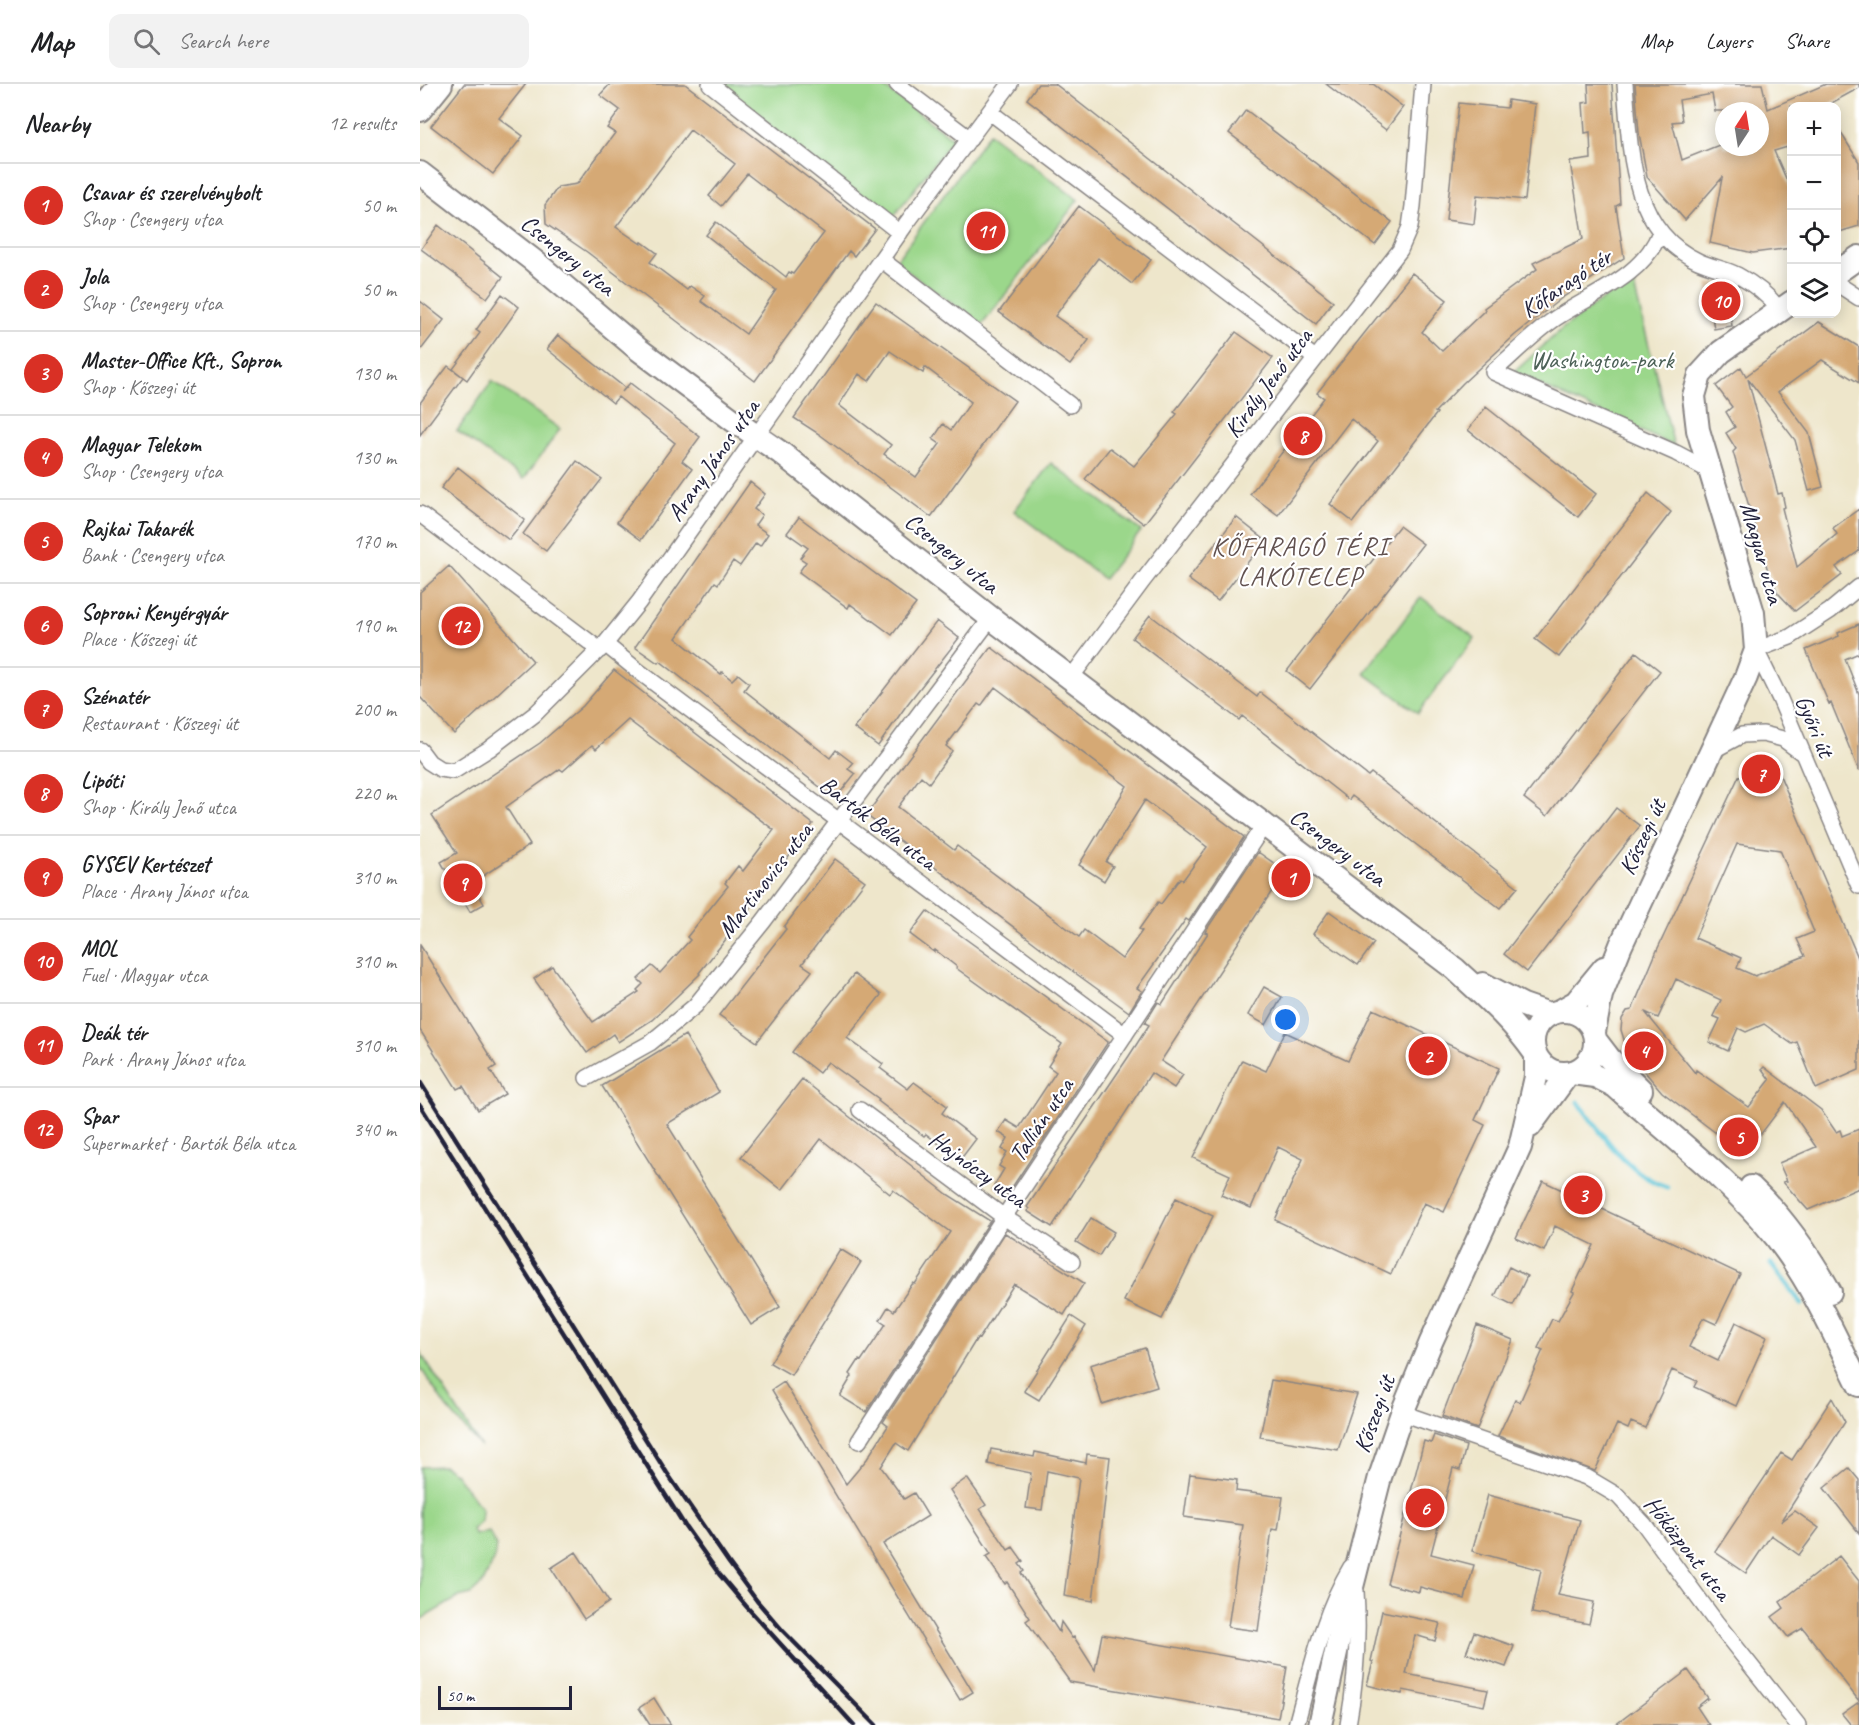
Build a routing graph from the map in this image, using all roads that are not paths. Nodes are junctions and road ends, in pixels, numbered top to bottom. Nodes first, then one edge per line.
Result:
1 (441, 84) edge
2 (710, 84) edge
3 (897, 84) edge
4 (1010, 84) edge
5 (1423, 84) edge
6 (1625, 84) edge
7 (420, 110) edge
8 (990, 112) junction
9 (970, 139) junction
10 (420, 173) edge
11 (1660, 232) junction
12 (900, 233) junction
13 (1859, 257) edge
14 (882, 260) junction
15 (1841, 270) edge
16 (1841, 286) edge
17 (1859, 298) edge
18 (1786, 306) edge
19 (1315, 358) junction
20 (1070, 405) dead end
21 (757, 436) junction
22 (1710, 471) junction
23 (420, 514) edge
24 (1859, 587) edge
25 (991, 618) junction
26 (603, 647) junction
27 (1756, 650) junction
28 (1070, 679) junction
29 (420, 750) edge
30 (1712, 751) junction
31 (1802, 753) junction
32 (840, 821) junction
33 (1264, 825) junction
34 (1859, 886) edge
35 (1621, 945) junction
36 (1455, 969) junction
37 (1555, 1013) junction
38 (1125, 1035) junction
39 (1595, 1036) junction
40 (1535, 1055) junction
41 (1570, 1073) junction
42 (587, 1078) dead end
43 (860, 1110) dead end
44 (1523, 1137) junction
45 (1004, 1217) junction
46 (1072, 1262) dead end
47 (1859, 1350) edge
48 (1859, 1385) edge
49 (1402, 1413) junction
50 (859, 1441) dead end
51 (1361, 1551) junction
52 (1296, 1725) edge
53 (1320, 1725) edge
54 (1348, 1725) edge
55 (1798, 1725) edge

1 - 7 main road
2 - 12 street
3 - 9 street
4 - 8 street, Arany János utca
5 - 19 street, Király Jenő utca
6 - 11 street
8 - 9 street, Arany János utca
8 - 19 street
9 - 12 street, Arany János utca
10 - 21 main road, Csengery utca
11 - 18 street
11 - 22 street, Kőfaragó tér
12 - 14 street, Arany János utca
13 - 15 main road
14 - 20 street
14 - 21 street, Arany János utca
16 - 17 street
18 - 22 main road
19 - 28 street, Király Jenő utca
21 - 25 main road, Csengery utca
21 - 26 street, Arany János utca
22 - 27 main road, Magyar utca
23 - 26 street, Bartók Béla utca
24 - 27 street
25 - 28 main road, Csengery utca
25 - 32 street, Martinovics utca
26 - 29 street, Arany János utca
26 - 32 street, Bartók Béla utca
27 - 30 main road, Kőszegi út
27 - 31 street, Győri út
28 - 33 main road, Csengery utca
30 - 31 street
30 - 35 main road, Kőszegi út
31 - 34 street, Győri út
32 - 38 street, Bartók Béla utca
32 - 42 street, Martinovics utca
33 - 36 main road, Csengery utca
33 - 38 street, Tallián utca
35 - 37 main road, Kőszegi út
35 - 39 main road, Kőszegi út
36 - 37 main road, Csengery utca
36 - 40 main road, Csengery utca
37 - 39 main road
37 - 40 main road
38 - 45 street, Tallián utca
39 - 41 main road
39 - 47 main road
40 - 41 main road
40 - 44 main road, Kőszegi út
41 - 44 main road, Kőszegi út
41 - 48 main road
43 - 45 street, Hajnóczy utca
44 - 49 main road, Kőszegi út
45 - 46 street, Hajnóczy utca
45 - 50 street, Tallián utca
49 - 51 main road, Kőszegi út
49 - 55 street, Hőközpont utca
51 - 52 street
51 - 53 main road, Kőszegi út
51 - 54 street

